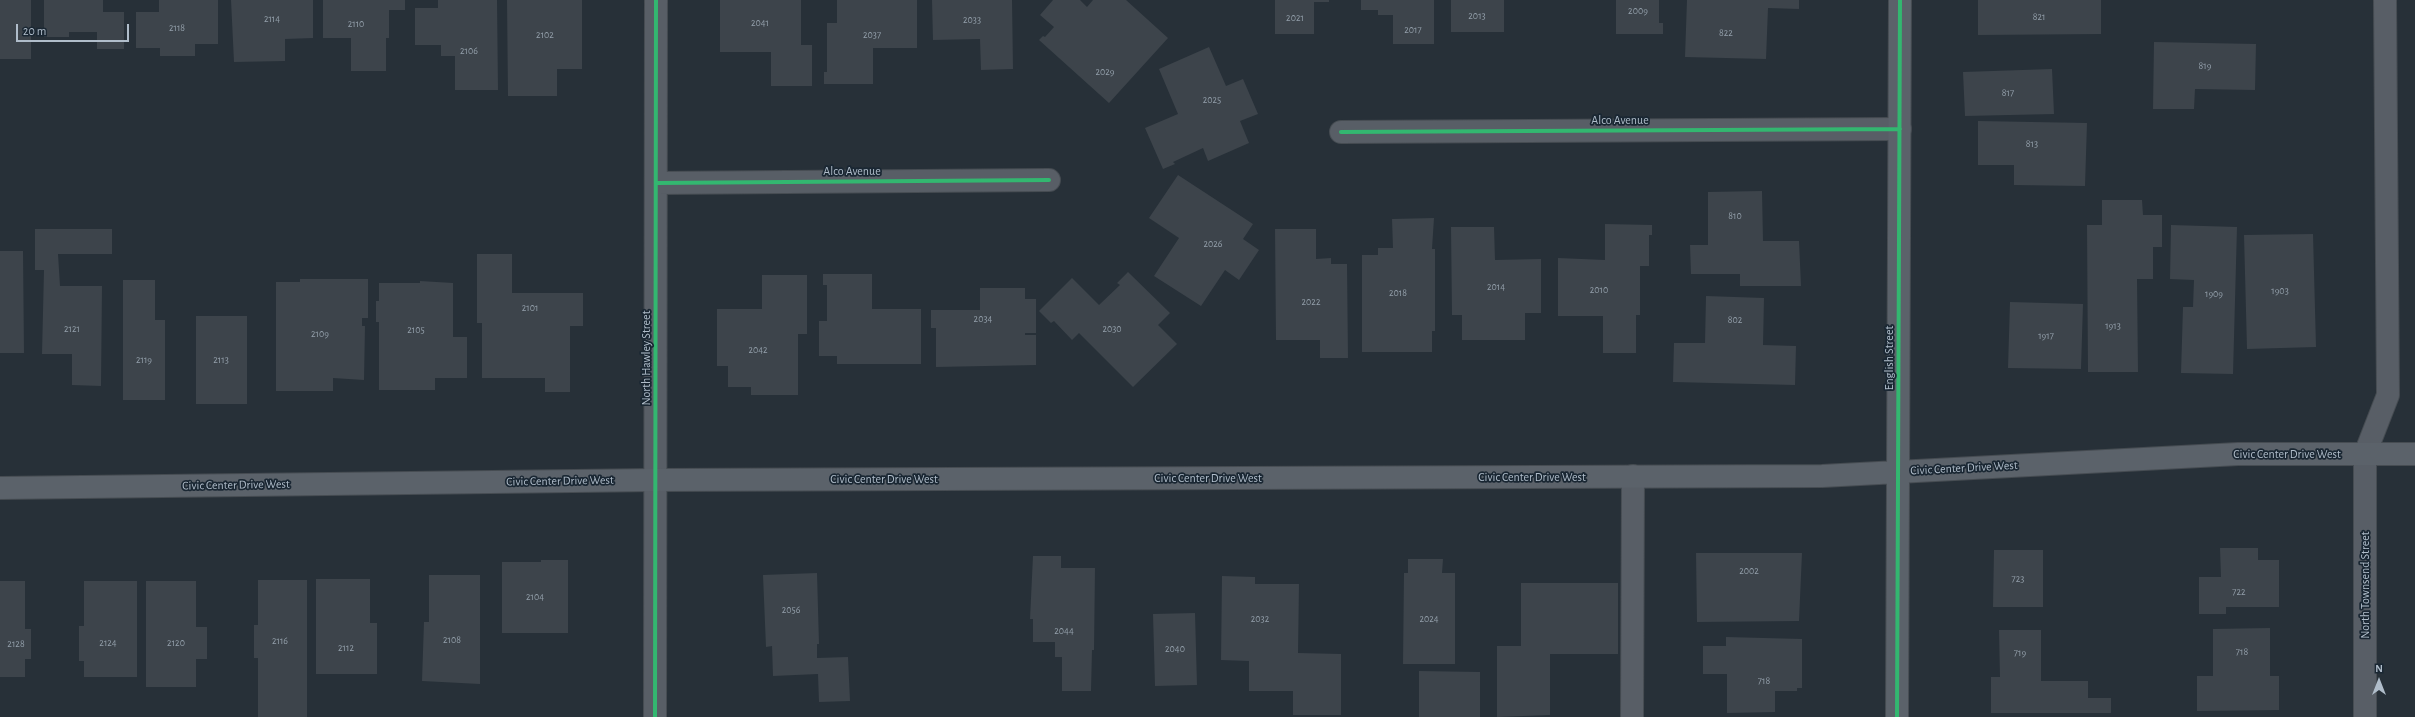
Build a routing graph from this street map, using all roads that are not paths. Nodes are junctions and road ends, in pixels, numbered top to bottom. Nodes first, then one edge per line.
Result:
1 (656, 0) edge
2 (1900, 0) edge
3 (2385, 0) edge
4 (1900, 129) junction
5 (1341, 132) dead end
6 (1049, 180) dead end
7 (656, 183) junction
8 (2365, 454) junction
9 (2415, 454) edge
10 (1898, 472) junction
11 (1633, 476) junction
12 (655, 480) junction
13 (0, 488) edge
14 (655, 717) edge
15 (1632, 717) edge
16 (1897, 717) edge
17 (2364, 717) edge

1 - 7 street, North Hawley Street
2 - 4 main road, English Street
3 - 8 street
4 - 5 street, Alco Avenue
4 - 10 main road, English Street
6 - 7 street, Alco Avenue
7 - 12 street, North Hawley Street
8 - 9 main road, Civic Center Drive West
8 - 10 main road, Civic Center Drive West
8 - 17 street, North Townsend Street
10 - 11 main road, Civic Center Drive West
10 - 16 main road, English Street
11 - 12 main road, Civic Center Drive West
11 - 15 street
12 - 13 main road, Civic Center Drive West
12 - 14 street, North Hawley Street

